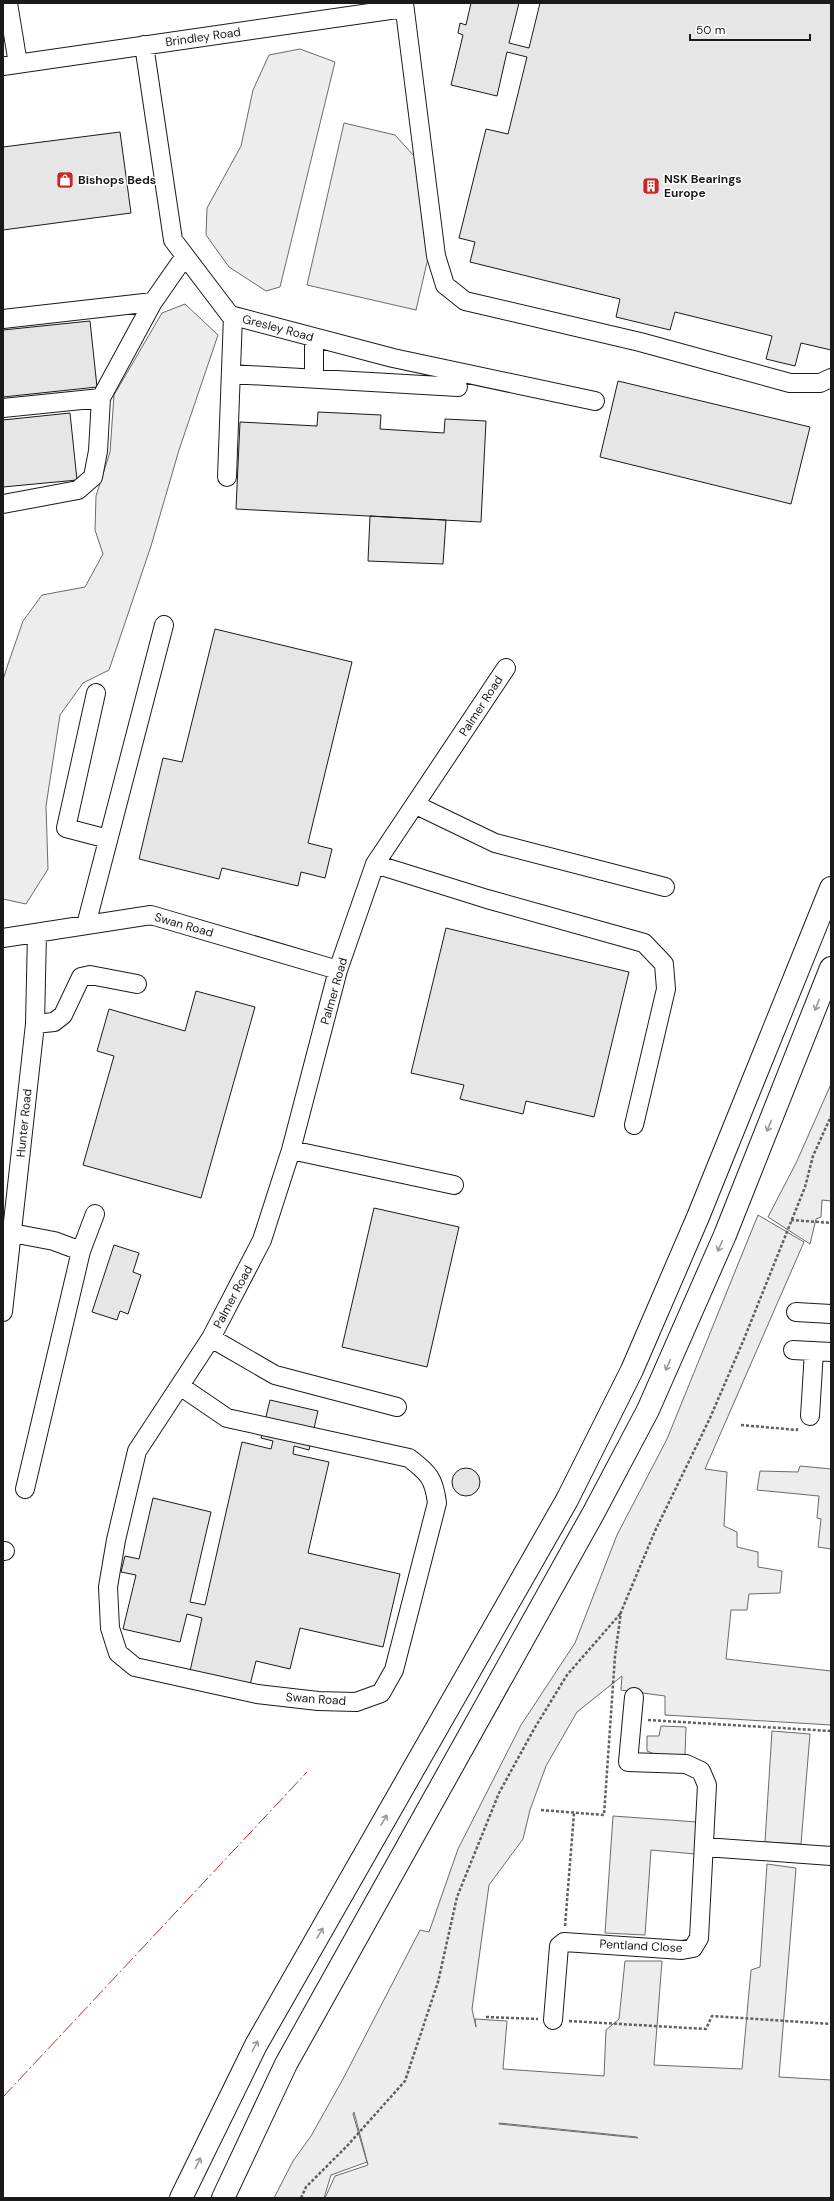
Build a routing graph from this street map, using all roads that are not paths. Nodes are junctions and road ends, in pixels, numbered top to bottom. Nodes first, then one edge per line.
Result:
1 (8, 3) edge
2 (404, 6) edge
3 (144, 46) junction
4 (10, 65) edge
5 (185, 256) junction
6 (153, 302) junction
7 (233, 316) junction
8 (3, 319) edge
9 (314, 337) junction
10 (394, 358) junction
11 (231, 374) junction
12 (831, 378) edge
13 (314, 379) junction
14 (392, 383) junction
15 (458, 386) dead end
16 (101, 398) junction
17 (594, 400) dead end
18 (3, 408) edge
19 (227, 477) dead end
20 (3, 504) edge
21 (164, 625) dead end
22 (506, 668) dead end
23 (96, 693) dead end
24 (416, 805) junction
25 (108, 839) junction
26 (375, 864) junction
27 (665, 887) dead end
28 (831, 888) edge
29 (86, 925) junction
30 (37, 933) junction
31 (3, 938) edge
32 (831, 968) edge
33 (338, 970) junction
34 (137, 984) dead end
35 (35, 1024) junction
36 (634, 1125) dead end
37 (291, 1150) junction
38 (454, 1185) dead end
39 (95, 1214) dead end
40 (12, 1233) junction
41 (81, 1251) junction
42 (3, 1312) edge
43 (796, 1312) dead end
44 (831, 1314) edge
45 (212, 1338) junction
46 (793, 1350) dead end
47 (822, 1352) edge
48 (180, 1386) junction
49 (397, 1407) dead end
50 (810, 1416) road end
51 (25, 1489) dead end
52 (634, 1697) dead end
53 (705, 1847) junction
54 (831, 1856) edge
55 (553, 2020) road end
56 (181, 2198) edge
57 (222, 2198) edge

1 - 4 street
2 - 3 street, Brindley Road
2 - 12 street
3 - 4 street, Brindley Road
3 - 5 street, Gresley Road
5 - 6 street
5 - 7 street, Gresley Road
6 - 8 street
6 - 16 street
7 - 9 street, Gresley Road
7 - 11 street
9 - 10 street, Gresley Road
9 - 13 street
10 - 14 street
10 - 17 street, Gresley Road
11 - 13 street
11 - 19 street
13 - 14 street
14 - 15 street
16 - 18 street
16 - 20 street
21 - 25 street
22 - 24 street, Palmer Road
23 - 25 street
24 - 26 street, Palmer Road
24 - 27 street
25 - 29 street
26 - 33 street, Palmer Road
26 - 36 street
56 -> 28 highway
29 - 30 street, Swan Road
29 - 33 street, Swan Road
30 - 31 street, Swan Road
30 - 35 street, Hunter Road
32 -> 57 highway
33 - 37 street, Palmer Road
34 - 35 street
35 - 40 street, Hunter Road
37 - 38 street
37 - 45 street, Palmer Road
39 - 41 street
40 - 41 street
40 - 42 street, Hunter Road
41 - 51 street
43 - 44 street
45 - 48 street, Swan Road
45 - 49 street
46 - 47 street
47 - 50 street
48 - 48 street, Swan Road
52 - 53 street, Pentland Close
53 - 54 street
53 - 55 street, Pentland Close

